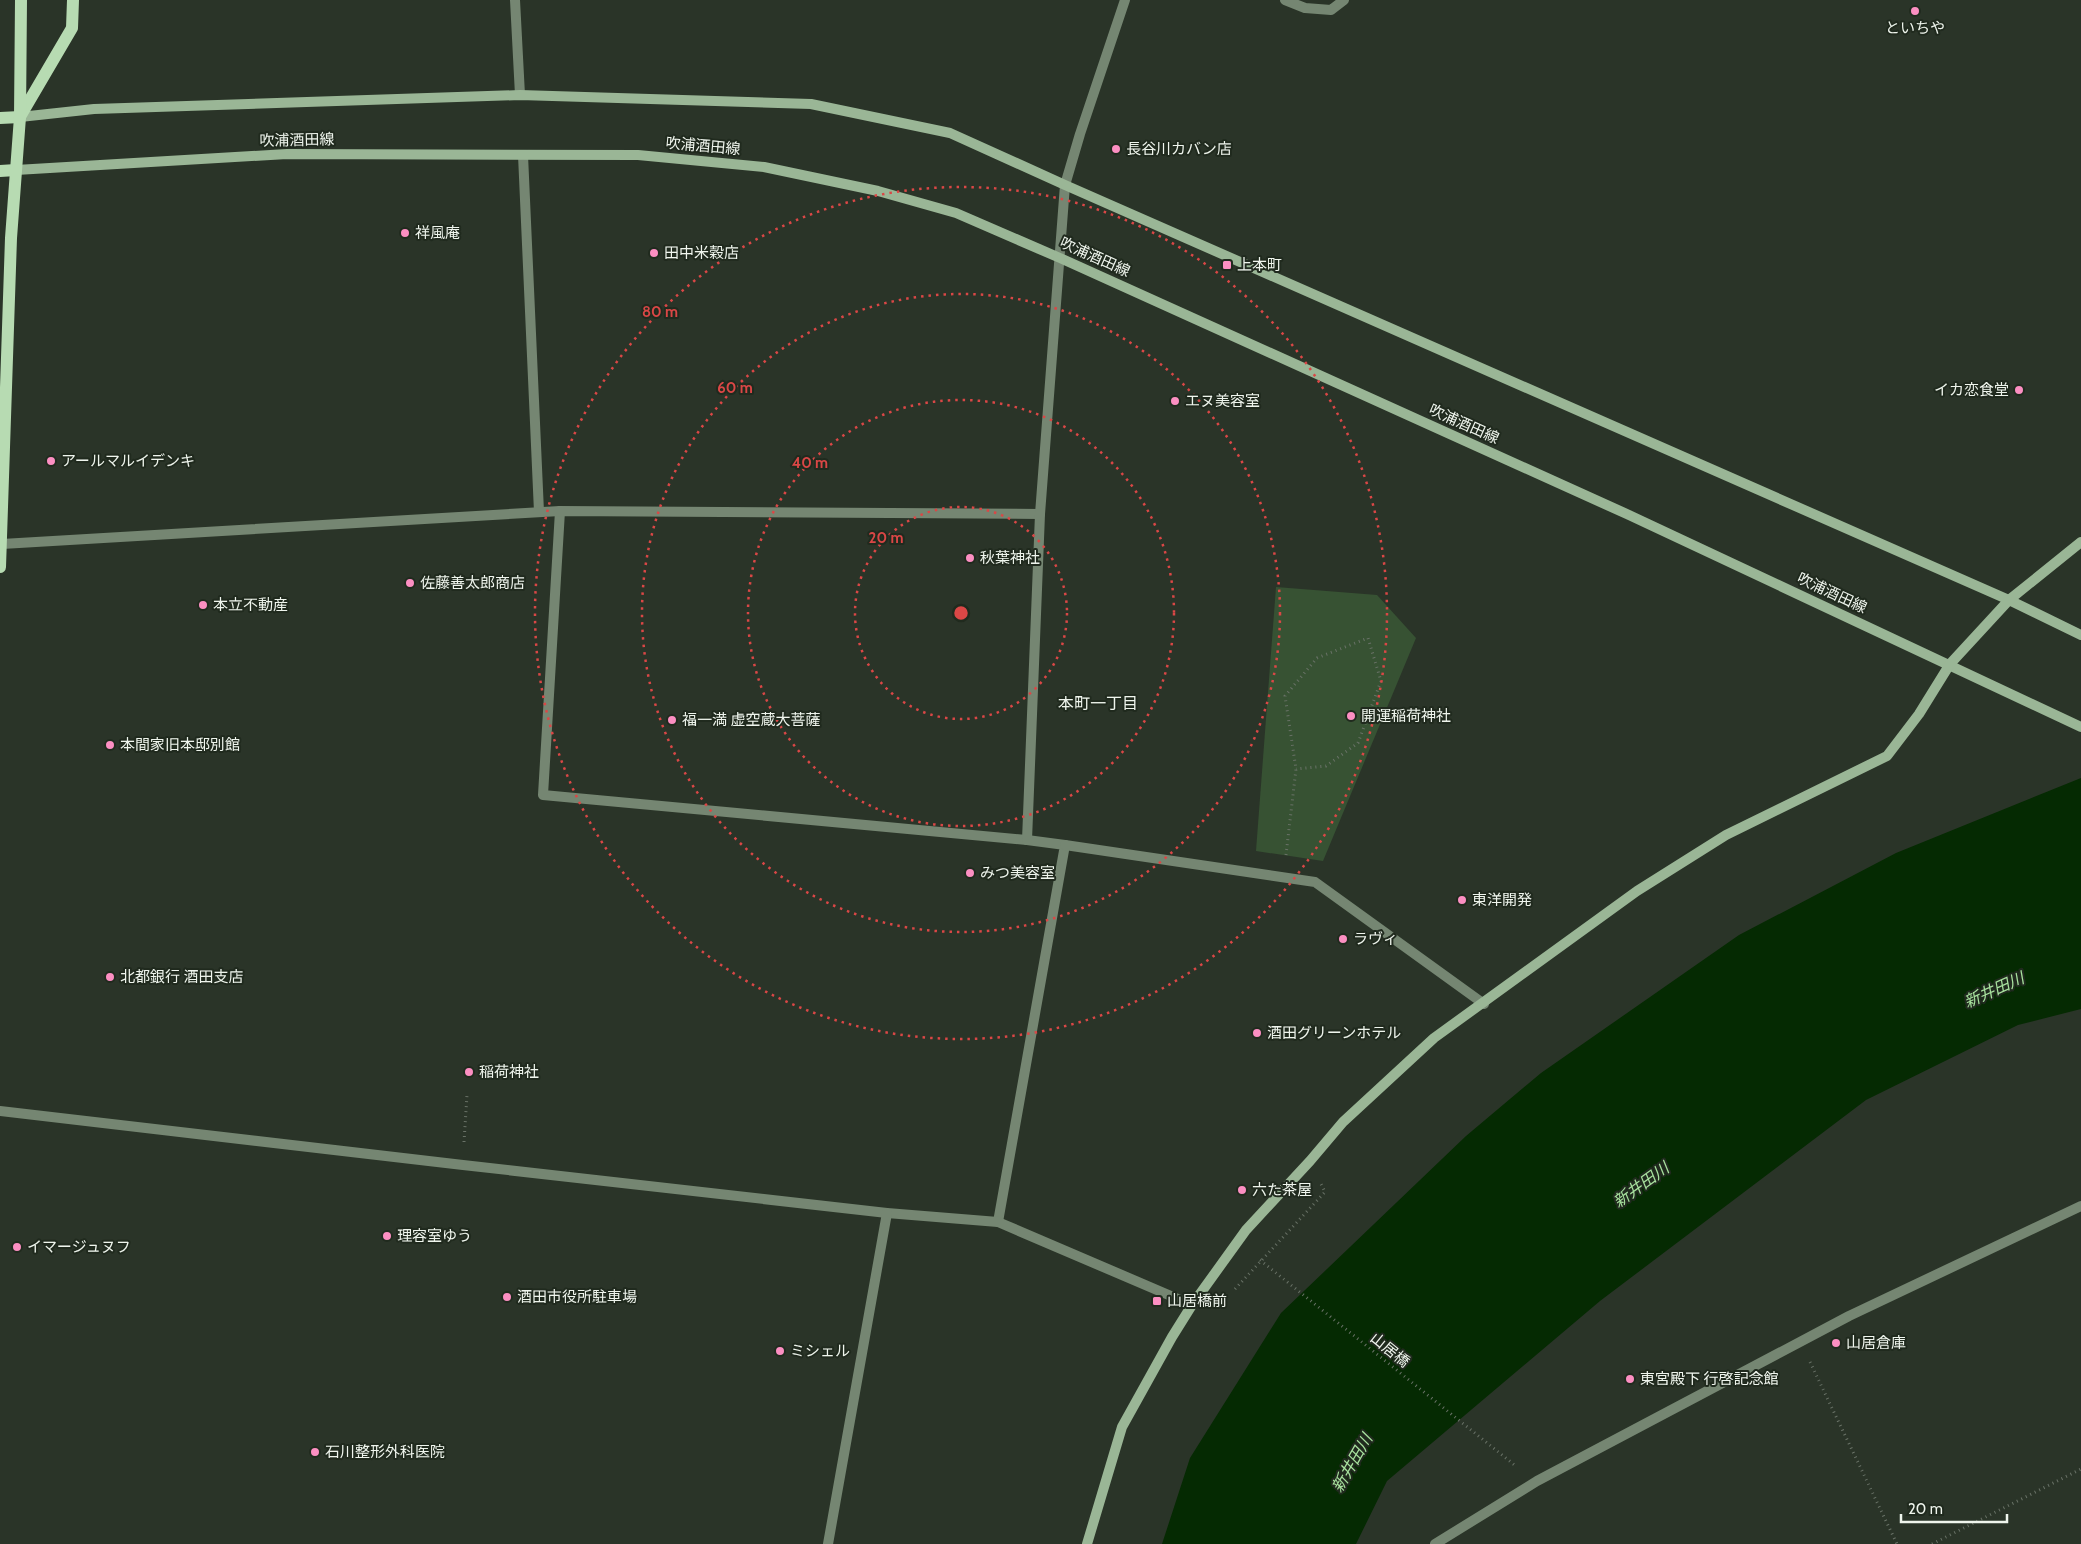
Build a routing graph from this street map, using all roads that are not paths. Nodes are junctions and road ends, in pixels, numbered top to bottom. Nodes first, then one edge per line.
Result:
1 (21, 0) edge
2 (73, 0) edge
3 (515, 0) edge
4 (1125, 0) edge
5 (1284, 0) edge
6 (1344, 0) edge
7 (520, 95) junction
8 (20, 117) junction
9 (0, 118) edge
10 (523, 154) junction
11 (16, 170) junction
12 (0, 171) edge
13 (1065, 185) junction
14 (1060, 258) junction
15 (560, 510) junction
16 (539, 512) junction
17 (1040, 514) junction
18 (2081, 542) edge
19 (2, 544) junction
20 (0, 567) edge
21 (2009, 600) junction
22 (2081, 635) edge
23 (1950, 664) junction
24 (2081, 727) edge
25 (1027, 840) junction
26 (1065, 845) junction
27 (1484, 1004) junction
28 (0, 1111) edge
29 (2081, 1206) edge
30 (888, 1212) junction
31 (998, 1222) junction
32 (1192, 1305) junction
33 (828, 1544) edge
34 (1087, 1544) edge
35 (1435, 1544) edge

1 - 8 main road
2 - 8 main road
3 - 7 street
4 - 13 street
5 - 6 street
7 - 8 main road
7 - 13 main road
8 - 9 main road
8 - 11 main road
10 - 11 main road, 吹浦酒田線
10 - 14 main road, 吹浦酒田線
10 - 16 street
11 - 12 main road
11 - 19 main road
13 - 14 street
13 - 21 main road
14 - 17 street
14 - 23 main road, 吹浦酒田線
15 - 16 street
15 - 17 street
15 - 25 street
16 - 19 street
17 - 25 street
18 - 21 main road
19 - 20 main road
21 - 22 main road
21 - 23 main road
23 - 24 main road, 吹浦酒田線
23 - 27 main road
25 - 26 street
26 - 27 street
26 - 31 street
27 - 32 main road
28 - 30 street
29 - 35 street
30 - 31 street
30 - 33 street
31 - 32 street
32 - 34 main road

